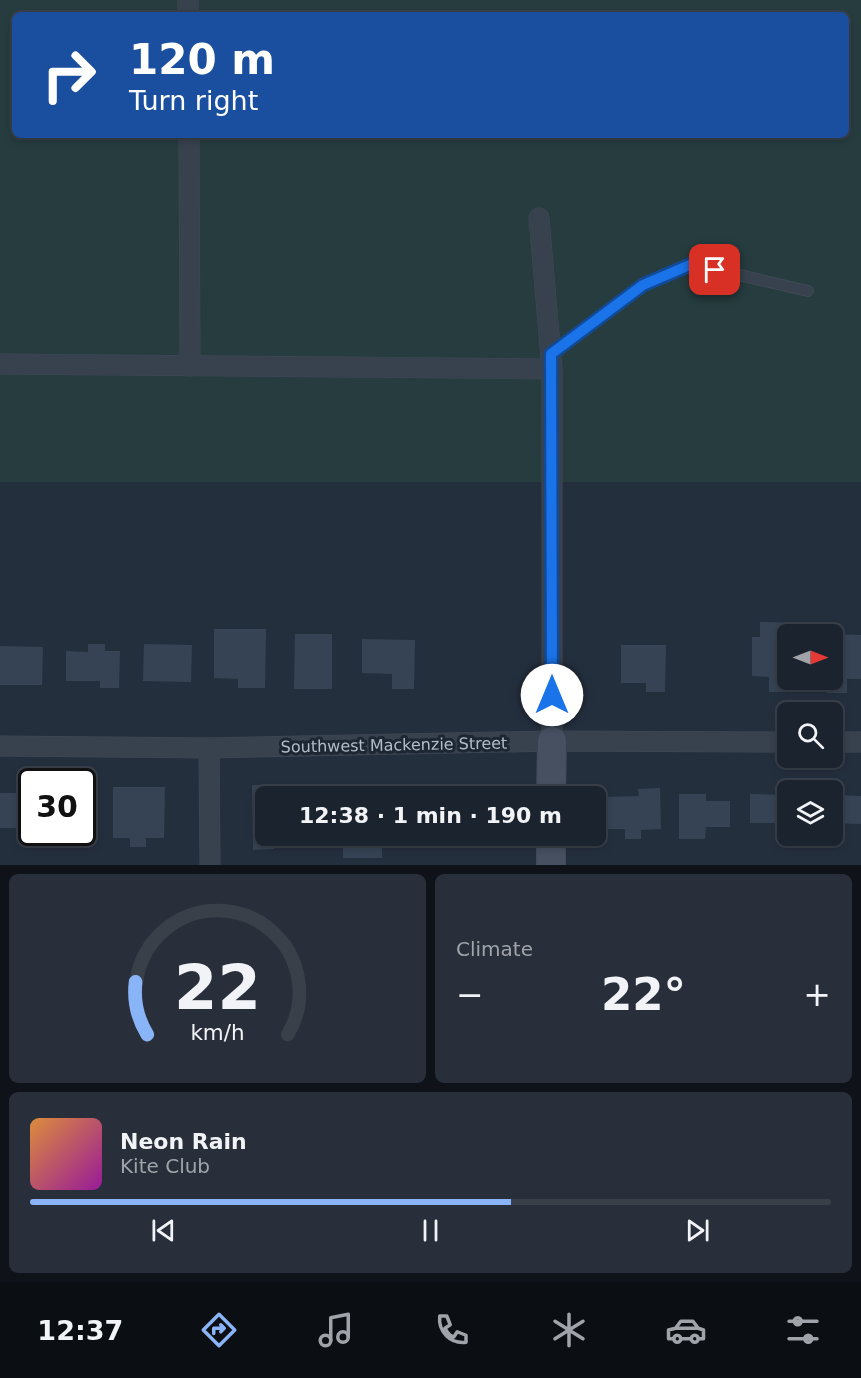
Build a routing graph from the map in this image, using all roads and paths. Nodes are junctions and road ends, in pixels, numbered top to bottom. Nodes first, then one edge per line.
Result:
1 (189, 138) edge
2 (539, 218) dead end
3 (808, 291) dead end
4 (552, 362) junction
5 (0, 364) edge
6 (190, 366) junction
7 (552, 741) junction
8 (777, 742) edge
9 (843, 742) edge
10 (861, 742) edge
11 (0, 746) edge
12 (208, 748) junction
13 (551, 786) edge
14 (551, 846) edge
15 (210, 865) edge
16 (551, 865) edge

1 - 6 street
2 - 4 street
3 - 4 lane
4 - 6 street
4 - 7 street
5 - 6 street
7 - 8 street, Southwest Mackenzie Street
7 - 12 street, Southwest Mackenzie Street
7 - 13 street
9 - 10 street
11 - 12 street, Southwest Mackenzie Street
12 - 15 street
14 - 16 street

